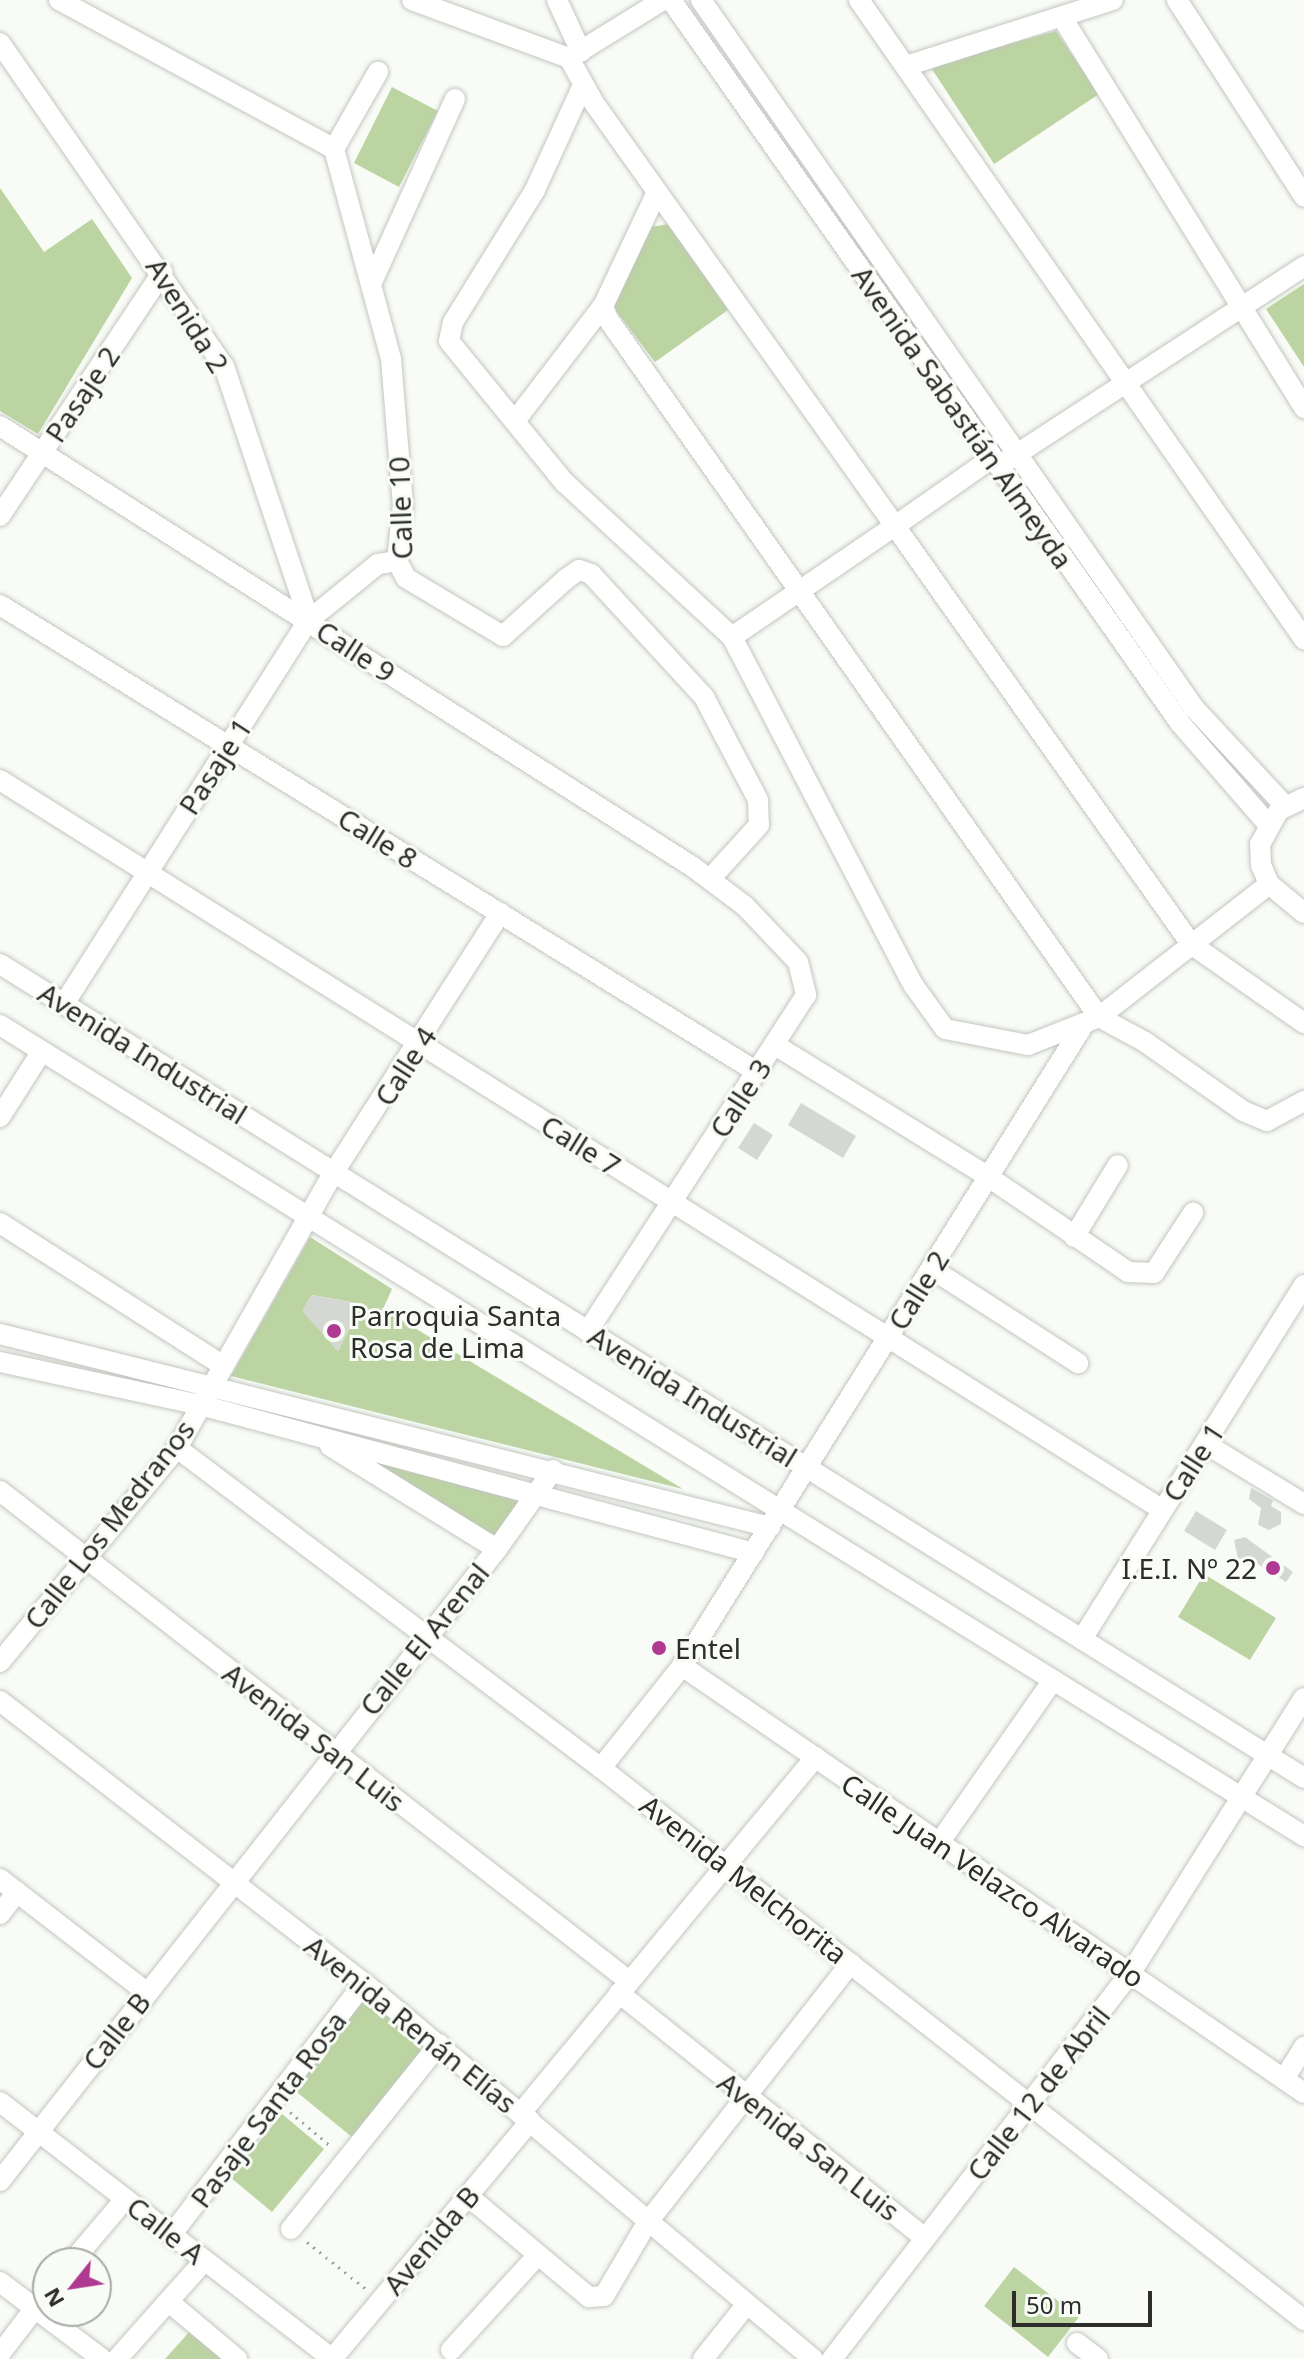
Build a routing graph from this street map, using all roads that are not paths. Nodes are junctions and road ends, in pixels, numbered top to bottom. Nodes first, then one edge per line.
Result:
1 (59, 0) edge
2 (557, 0) edge
3 (663, 0) edge
4 (671, 0) edge
5 (701, 0) edge
6 (859, 0) edge
7 (1113, 0) edge
8 (1177, 0) edge
9 (423, 3) edge
10 (1063, 19) junction
11 (3, 55) edge
12 (575, 55) junction
13 (906, 66) junction
14 (378, 72) dead end
15 (583, 85) junction
16 (455, 99) dead end
17 (334, 149) junction
18 (657, 192) junction
19 (1304, 196) edge
20 (1304, 266) edge
21 (163, 272) junction
22 (372, 282) junction
23 (603, 306) junction
24 (1238, 309) junction
25 (1124, 381) junction
26 (1304, 408) edge
27 (515, 421) junction
28 (0, 426) edge
29 (43, 453) junction
30 (1015, 454) junction
31 (995, 462) junction
32 (0, 516) edge
33 (895, 526) junction
34 (397, 561) junction
35 (798, 592) junction
36 (0, 605) edge
37 (309, 620) junction
38 (732, 637) junction
39 (1304, 639) edge
40 (227, 745) junction
41 (0, 780) edge
42 (1295, 802) edge
43 (1267, 823) junction
44 (147, 872) junction
45 (710, 879) junction
46 (1269, 884) junction
47 (500, 913) junction
48 (1304, 913) edge
49 (1191, 944) junction
50 (0, 964) edge
51 (64, 1004) junction
52 (1092, 1020) junction
53 (1304, 1023) edge
54 (0, 1025) edge
55 (420, 1044) junction
56 (775, 1045) junction
57 (42, 1051) junction
58 (757, 1072) junction
59 (1304, 1101) edge
60 (0, 1117) edge
61 (1118, 1165) dead end
62 (334, 1172) junction
63 (987, 1176) junction
64 (673, 1202) junction
65 (1193, 1213) dead end
66 (308, 1217) junction
67 (0, 1223) edge
68 (1074, 1237) junction
69 (932, 1269) junction
70 (1304, 1285) edge
71 (588, 1331) junction
72 (0, 1334) edge
73 (888, 1338) junction
74 (0, 1362) edge
75 (1078, 1363) dead end
76 (217, 1374) junction
77 (200, 1405) junction
78 (312, 1435) junction
79 (1206, 1444) junction
80 (177, 1448) junction
81 (807, 1468) junction
82 (553, 1470) junction
83 (0, 1491) edge
84 (536, 1495) junction
85 (1304, 1504) edge
86 (1163, 1510) junction
87 (775, 1518) junction
88 (497, 1549) junction
89 (754, 1553) junction
90 (85, 1558) junction
91 (429, 1636) junction
92 (1082, 1639) junction
93 (0, 1662) edge
94 (682, 1666) junction
95 (1053, 1680) junction
96 (1304, 1698) edge
97 (0, 1701) edge
98 (333, 1752) junction
99 (1268, 1756) junction
100 (815, 1757) junction
101 (601, 1768) junction
102 (1304, 1778) edge
103 (1241, 1797) junction
104 (1304, 1836) edge
105 (939, 1843) junction
106 (726, 1865) junction
107 (0, 1879) edge
108 (235, 1883) junction
109 (17, 1892) junction
110 (0, 1914) edge
111 (851, 1963) junction
112 (1130, 1974) junction
113 (364, 1983) junction
114 (624, 1987) junction
115 (146, 1992) junction
116 (439, 2044) junction
117 (1304, 2047) edge
118 (1284, 2079) junction
119 (1304, 2093) edge
120 (747, 2098) junction
121 (0, 2102) edge
122 (1032, 2103) junction
123 (526, 2117) junction
124 (39, 2132) junction
125 (0, 2181) edge
126 (468, 2196) junction
127 (125, 2199) junction
128 (647, 2223) junction
129 (291, 2229) road end
130 (172, 2234) junction
131 (925, 2238) junction
132 (84, 2247) edge
133 (537, 2256) junction
134 (205, 2260) junction
135 (0, 2282) edge
136 (169, 2302) junction
137 (747, 2304) junction
138 (32, 2307) edge
139 (32, 2309) edge
140 (1304, 2320) edge
141 (59, 2327) edge
142 (1077, 2343) dead end
143 (451, 2350) dead end
144 (0, 2354) edge
145 (102, 2359) edge
146 (117, 2359) edge
147 (237, 2359) edge
148 (332, 2359) edge
149 (703, 2359) edge
150 (813, 2359) edge
151 (832, 2359) edge
152 (1098, 2359) edge

1 - 17 street
2 - 12 street
3 - 12 street
4 - 31 street, Avenida Sabastián Almeyda
5 - 30 street, Avenida Sabastián Almeyda
6 - 13 street
7 - 10 street
8 - 19 street
9 - 12 street
10 - 13 street
10 - 24 street
11 - 21 street, Avenida 2
12 - 15 street
13 - 25 street
14 - 17 street
15 - 18 street
15 - 27 street
16 - 22 street
17 - 22 street, Calle 10
18 - 23 street
18 - 33 street
20 - 24 street
21 - 29 street, Pasaje 2
21 - 37 street, Avenida 2
22 - 34 street, Calle 10
23 - 27 street
23 - 35 street
24 - 25 street
24 - 26 street
25 - 30 street
25 - 39 street
27 - 38 street
28 - 29 street, Calle 9
29 - 32 street, Pasaje 2
29 - 37 street, Calle 9
30 - 31 street
30 - 42 street, Avenida Sabastián Almeyda
31 - 33 street
31 - 43 street, Avenida Sabastián Almeyda
33 - 35 street
33 - 49 street
34 - 37 street, Pasaje 1
34 - 45 street, Calle 10
35 - 38 street
35 - 52 street
36 - 40 street, Calle 8
37 - 40 street, Pasaje 1
37 - 45 street, Calle 9
38 - 52 street
40 - 44 street, Pasaje 1
40 - 47 street, Calle 8
41 - 44 street, Calle 7
42 - 43 street, Avenida Sabastián Almeyda
43 - 46 street
44 - 51 street, Pasaje 1
44 - 55 street, Calle 7
45 - 56 street, Calle 3
46 - 48 street
46 - 49 street
47 - 55 street, Calle 4
47 - 58 street, Calle 8
49 - 52 street
49 - 53 street
50 - 51 street, Avenida Industrial
51 - 62 street, Avenida Industrial
52 - 59 street
52 - 63 street, Calle 2
54 - 57 street, Avenida Industrial
55 - 62 street, Calle 4
55 - 64 street, Calle 7
56 - 58 street, Calle 3
56 - 63 street
57 - 60 street
57 - 66 street, Avenida Industrial
58 - 64 street, Calle 3
61 - 68 street
62 - 66 street, Calle 4
62 - 71 street, Avenida Industrial
63 - 68 street
63 - 69 street, Calle 2
64 - 71 street, Calle 3
64 - 73 street, Calle 7
65 - 68 street
66 - 76 street, Calle Los Medranos
66 - 87 street, Avenida Industrial
67 - 76 street
69 - 73 street, Calle 2
69 - 75 street
70 - 79 street, Calle 1
71 - 81 street, Avenida Industrial
72 - 76 street
73 - 81 street, Calle 2
73 - 86 street, Calle 7
74 - 77 street
76 - 77 street, Calle Los Medranos
76 - 82 street
77 - 78 street
77 - 80 street, Calle Los Medranos
78 - 84 street
78 - 88 street
79 - 85 street
79 - 86 street, Calle 1
80 - 90 street, Calle Los Medranos
80 - 91 street, Avenida Melchorita
81 - 87 street, Calle 2
81 - 92 street, Avenida Industrial
82 - 84 street, Calle El Arenal
82 - 87 street
83 - 90 street, Avenida San Luis
84 - 88 street, Calle El Arenal
84 - 89 street
86 - 92 street, Calle 1
87 - 89 street, Calle 2
87 - 95 street, Avenida Industrial
88 - 91 street, Calle El Arenal
89 - 94 street, Calle 2
90 - 93 street, Calle Los Medranos
90 - 98 street, Avenida San Luis
91 - 98 street, Calle El Arenal
91 - 101 street, Avenida Melchorita
92 - 99 street, Avenida Industrial
94 - 100 street, Calle Juan Velazco Alvarado
94 - 101 street, Calle 2
95 - 103 street, Avenida Industrial
95 - 105 street
96 - 99 street, Calle 12 de Abril
97 - 108 street, Avenida Renán Elías
98 - 108 street, Calle El Arenal
98 - 114 street, Avenida San Luis
99 - 102 street, Avenida Industrial
99 - 103 street, Calle 12 de Abril
100 - 105 street, Calle Juan Velazco Alvarado
100 - 106 street, Avenida B
101 - 106 street, Avenida Melchorita
103 - 104 street, Avenida Industrial
103 - 112 street, Calle 12 de Abril
105 - 112 street, Calle Juan Velazco Alvarado
106 - 111 street, Avenida Melchorita
106 - 114 street, Avenida B
107 - 109 street
108 - 113 street, Avenida Renán Elías
108 - 115 street, Calle B
109 - 110 street
109 - 115 street
111 - 120 street
111 - 122 street, Avenida Melchorita
112 - 118 street, Calle Juan Velazco Alvarado
112 - 122 street, Calle 12 de Abril
113 - 116 street, Avenida Renán Elías
113 - 130 street, Pasaje Santa Rosa
114 - 120 street, Avenida San Luis
114 - 123 street, Avenida B
115 - 124 street, Calle B
116 - 123 street, Avenida Renán Elías
116 - 129 street
117 - 118 street
118 - 119 street, Calle Juan Velazco Alvarado
120 - 128 street
120 - 131 street, Avenida San Luis
121 - 124 street, Calle A
122 - 131 street, Calle 12 de Abril
122 - 140 street, Avenida Melchorita
123 - 126 street, Avenida B
123 - 128 street, Avenida Renán Elías
124 - 125 street, Calle B
124 - 127 street, Calle A
126 - 133 street
126 - 148 street, Avenida B
127 - 130 street, Calle A
127 - 132 street
128 - 133 street
128 - 137 street, Avenida Renán Elías
130 - 134 street, Calle A
131 - 151 street, Calle 12 de Abril
133 - 143 street
134 - 136 street
134 - 148 street, Calle A
135 - 138 street
136 - 146 street
136 - 147 street
137 - 149 street
137 - 150 street, Avenida Renán Elías
139 - 144 street
141 - 145 street
142 - 152 street

